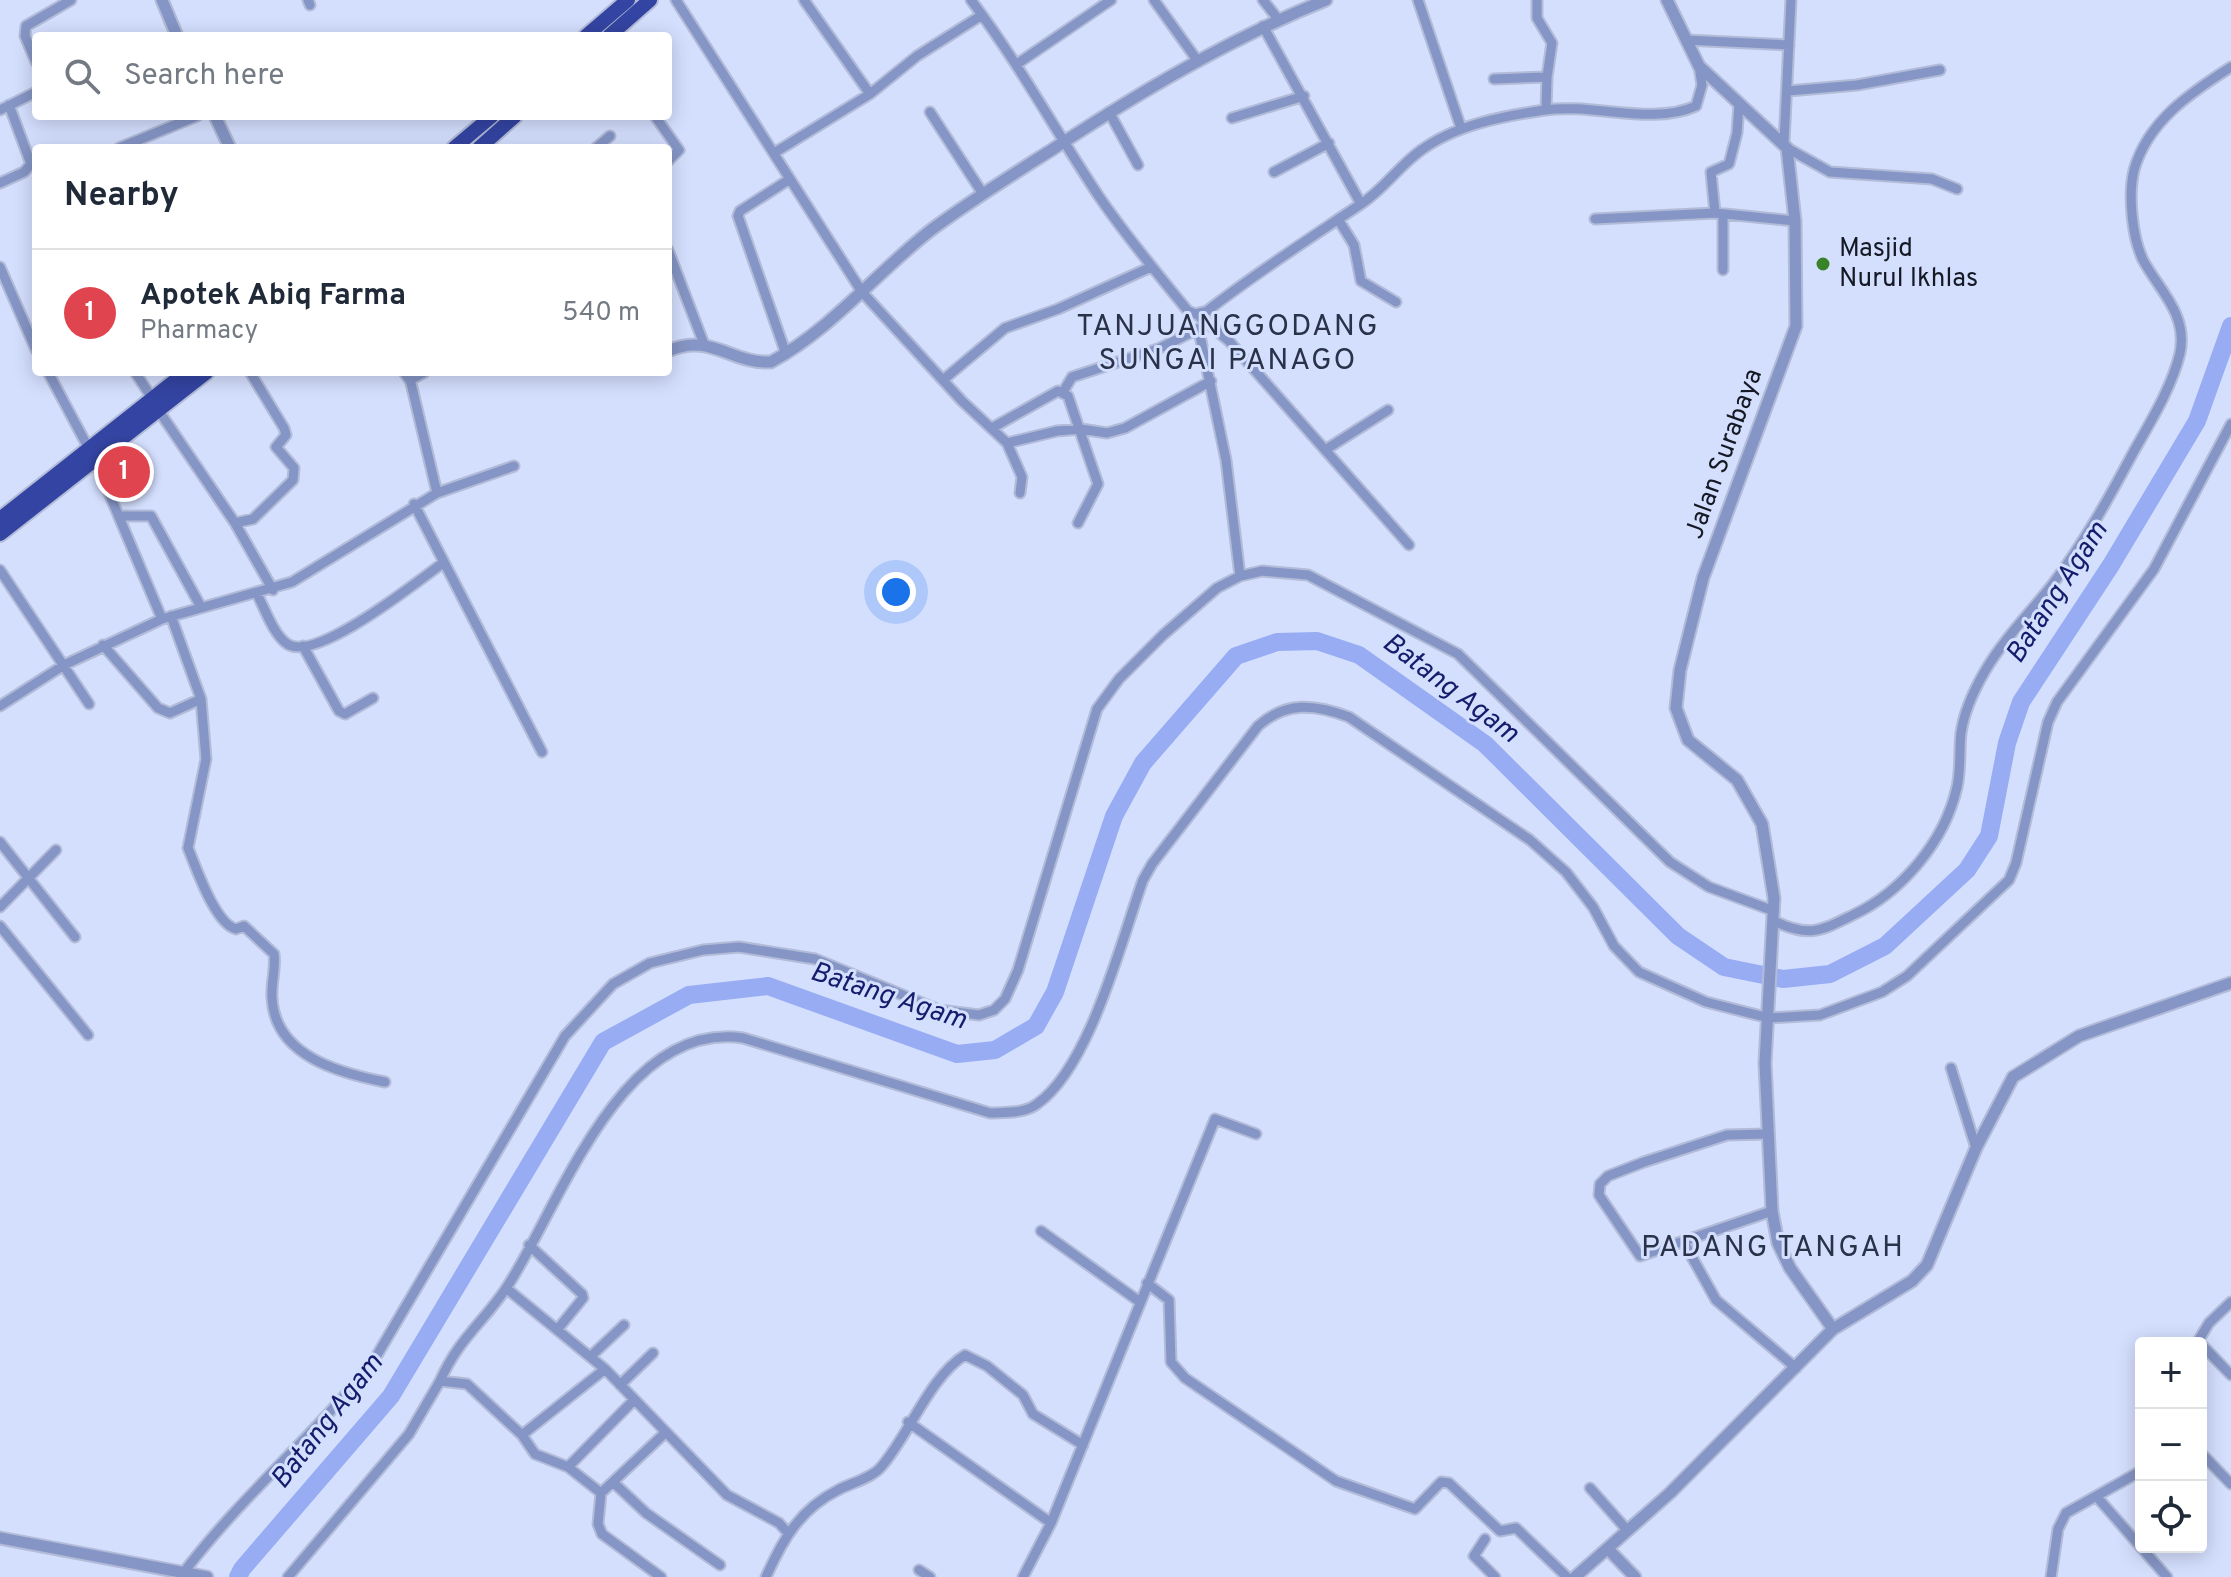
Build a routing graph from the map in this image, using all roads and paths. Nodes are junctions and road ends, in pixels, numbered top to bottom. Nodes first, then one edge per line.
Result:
1 (71, 0) edge
2 (162, 0) edge
3 (628, 0) edge
4 (650, 0) edge
5 (676, 0) edge
6 (804, 0) edge
7 (971, 0) edge
8 (1111, 0) edge
9 (1154, 0) edge
10 (1263, 0) edge
11 (1326, 0) edge
12 (1418, 0) edge
13 (1537, 0) edge
14 (1667, 0) edge
15 (1791, 0) edge
16 (982, 15) junction
17 (1278, 19) junction
18 (1263, 26) junction
19 (175, 32) edge
20 (591, 32) edge
21 (614, 32) edge
22 (1686, 40) junction
23 (1789, 45) junction
24 (32, 53) edge
25 (1197, 60) junction
26 (1017, 64) junction
27 (1699, 66) junction
28 (2231, 67) edge
29 (1940, 70) dead end
30 (1547, 77) junction
31 (1494, 79) dead end
32 (1788, 91) junction
33 (32, 94) edge
34 (870, 94) junction
35 (1304, 96) junction
36 (1739, 104) junction
37 (4, 107) edge
38 (1546, 109) junction
39 (930, 112) dead end
40 (1109, 112) junction
41 (1232, 118) dead end
42 (187, 120) edge
43 (217, 120) edge
44 (487, 120) edge
45 (511, 120) edge
46 (658, 120) edge
47 (1461, 128) junction
48 (610, 136) dead end
49 (1066, 140) junction
50 (1329, 143) junction
51 (129, 144) edge
52 (228, 144) edge
53 (459, 144) edge
54 (486, 144) edge
55 (601, 144) edge
56 (1786, 145) junction
57 (774, 153) junction
58 (672, 157) edge
59 (1138, 165) dead end
60 (1274, 172) dead end
61 (790, 179) junction
62 (0, 183) edge
63 (1957, 189) dead end
64 (983, 194) junction
65 (1361, 204) junction
66 (1719, 213) junction
67 (1338, 219) junction
68 (1595, 219) dead end
69 (1795, 221) junction
70 (672, 261) edge
71 (0, 267) edge
72 (1151, 267) junction
73 (1723, 270) dead end
74 (862, 292) junction
75 (4, 294) edge
76 (1396, 302) dead end
77 (1203, 314) junction
78 (1199, 331) junction
79 (32, 343) edge
80 (704, 344) junction
81 (672, 349) edge
82 (786, 354) junction
83 (50, 376) edge
84 (137, 376) edge
85 (182, 376) edge
86 (201, 376) edge
87 (252, 376) edge
88 (407, 376) edge
89 (943, 380) junction
90 (1211, 381) junction
91 (1063, 392) junction
92 (155, 405) junction
93 (1388, 410) dead end
94 (2231, 424) edge
95 (992, 428) junction
96 (1081, 429) junction
97 (1007, 443) junction
98 (1325, 450) junction
99 (92, 454) junction
100 (514, 466) dead end
101 (437, 493) junction
102 (1020, 493) dead end
103 (414, 504) junction
104 (121, 516) junction
105 (0, 519) edge
106 (235, 523) junction
107 (1078, 523) dead end
108 (0, 534) edge
109 (1409, 545) dead end
110 (443, 563) junction
111 (0, 570) edge
112 (1240, 576) junction
113 (273, 590) junction
114 (257, 594) junction
115 (201, 607) junction
116 (166, 617) junction
117 (103, 645) junction
118 (303, 646) junction
119 (64, 665) junction
120 (373, 698) dead end
121 (201, 699) junction
122 (89, 704) dead end
123 (0, 706) edge
124 (542, 752) dead end
125 (0, 842) edge
126 (56, 850) dead end
127 (29, 878) junction
128 (0, 907) edge
129 (1774, 922) junction
130 (0, 926) edge
131 (75, 937) dead end
132 (2231, 983) edge
133 (1769, 1018) junction
134 (88, 1035) dead end
135 (1951, 1068) dead end
136 (385, 1082) dead end
137 (1256, 1134) dead end
138 (1766, 1134) junction
139 (1976, 1148) junction
140 (1772, 1211) junction
141 (1041, 1231) dead end
142 (1683, 1241) junction
143 (529, 1245) junction
144 (1147, 1283) junction
145 (506, 1288) junction
146 (1140, 1302) junction
147 (2231, 1302) edge
148 (624, 1325) dead end
149 (1833, 1329) junction
150 (557, 1330) junction
151 (2204, 1337) edge
152 (2207, 1351) edge
153 (653, 1353) dead end
154 (590, 1357) junction
155 (1796, 1368) junction
156 (605, 1369) junction
157 (2231, 1375) edge
158 (440, 1381) junction
159 (620, 1385) junction
160 (634, 1400) junction
161 (908, 1422) junction
162 (665, 1433) junction
163 (522, 1435) junction
164 (1083, 1445) junction
165 (2207, 1459) edge
166 (568, 1467) junction
167 (2135, 1475) edge
168 (613, 1482) junction
169 (2231, 1484) edge
170 (1590, 1488) dead end
171 (601, 1493) junction
172 (2097, 1497) junction
173 (1051, 1523) junction
174 (1628, 1531) junction
175 (788, 1533) junction
176 (0, 1538) edge
177 (1485, 1539) dead end
178 (1608, 1549) junction
179 (720, 1565) dead end
180 (919, 1570) dead end
181 (195, 1575) edge
182 (288, 1577) edge
183 (661, 1577) edge
184 (766, 1577) edge
185 (930, 1577) edge
186 (1023, 1577) edge
187 (1495, 1577) edge
188 (1567, 1577) edge
189 (1575, 1577) edge
190 (1635, 1577) edge
191 (2051, 1577) edge
192 (2167, 1577) edge

1 - 24 street
2 - 19 street
3 - 20 highway
4 - 21 highway
5 - 57 street
6 - 34 street
7 - 16 street
8 - 26 street
9 - 25 street
10 - 17 street
11 - 17 street
12 - 47 street
13 - 30 street
14 - 22 street
15 - 23 street
16 - 26 street
16 - 34 street
17 - 18 street
18 - 25 street
18 - 35 street
22 - 23 street
22 - 27 street
23 - 32 street
25 - 40 street
26 - 49 street
27 - 36 street
27 - 38 street
28 - 129 street
29 - 32 street
30 - 31 street
30 - 38 street
32 - 56 street
33 - 37 street
34 - 57 street
35 - 41 street
35 - 50 street
36 - 56 street
36 - 66 street
37 - 62 street
38 - 47 street
39 - 64 street
40 - 49 street
40 - 59 street
42 - 51 street
43 - 52 street
44 - 53 highway
45 - 54 highway
46 - 58 street
47 - 65 street
48 - 55 street
49 - 64 street
49 - 72 street
50 - 60 street
50 - 65 street
56 - 63 street
56 - 69 street, Jalan Surabaya
57 - 61 street
61 - 74 street
61 - 82 street
64 - 74 street
65 - 67 street
66 - 68 street
66 - 69 street
66 - 73 street
67 - 76 street
67 - 77 street
69 - 129 street, Jalan Surabaya
70 - 80 street
71 - 75 street
72 - 77 street
72 - 89 street
74 - 82 street
74 - 89 street
75 - 79 street
77 - 78 street
77 - 98 street
78 - 90 street
78 - 91 street
80 - 81 street
80 - 82 street
83 - 99 street
84 - 92 street
85 - 92 highway
86 - 92 highway
87 - 106 street
88 - 101 street
89 - 95 street
90 - 96 street
90 - 112 street
91 - 95 street
91 - 96 street
92 - 99 highway
92 - 106 street
93 - 98 street
94 - 133 street
95 - 97 street
96 - 97 street
96 - 107 street
97 - 102 street
98 - 109 street
99 - 104 street
99 - 105 highway
99 - 108 highway
100 - 101 street
101 - 103 street
103 - 110 street
103 - 113 street
104 - 115 street
104 - 116 street
106 - 113 street
110 - 118 street
110 - 124 street
111 - 119 street
112 - 129 street
112 - 181 street
113 - 114 street
114 - 115 street
114 - 118 street
115 - 116 street
116 - 117 street
116 - 121 street
117 - 119 street
117 - 121 street
118 - 120 street
119 - 122 street
119 - 123 street
121 - 136 street
125 - 127 street
126 - 127 street
127 - 128 street
127 - 131 street
129 - 133 street, Jalan Surabaya
130 - 134 street
132 - 139 street
133 - 138 street, Jalan Surabaya
133 - 143 street
135 - 139 street
137 - 144 street
138 - 140 street, Jalan Surabaya
138 - 142 street
139 - 149 street
140 - 142 street
140 - 149 street, Jalan Surabaya
141 - 146 street
142 - 155 street
143 - 145 street
143 - 150 street
144 - 146 street
144 - 188 street
145 - 150 street
145 - 158 street
146 - 164 street
147 - 151 street
148 - 154 street
149 - 155 street
150 - 154 street
152 - 157 street
153 - 159 street
154 - 156 street
155 - 174 street
156 - 159 street
156 - 163 street
158 - 163 street
158 - 182 street
159 - 160 street
160 - 162 street
160 - 166 street
161 - 164 street
161 - 173 street
161 - 175 street
162 - 168 street
162 - 175 street
163 - 166 street
164 - 173 street
165 - 169 street
166 - 171 street
167 - 172 street
168 - 171 street
168 - 179 street
170 - 174 street
171 - 183 street
172 - 191 street
172 - 192 street
173 - 186 street
174 - 178 street
175 - 184 street
176 - 181 street
177 - 187 street
178 - 189 street
178 - 190 street
180 - 185 street

